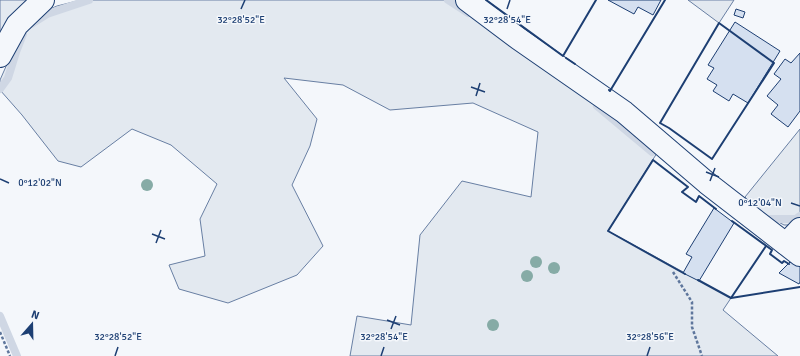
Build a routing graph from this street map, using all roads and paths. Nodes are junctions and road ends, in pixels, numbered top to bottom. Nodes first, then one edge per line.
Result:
1 (467, 0) edge
2 (45, 1) edge
3 (0, 56) edge
4 (795, 242) edge
5 (673, 272) dead end
6 (0, 332) edge
7 (10, 356) edge
8 (702, 356) edge

1 - 4 street
2 - 3 street
5 - 8 path
6 - 7 path

